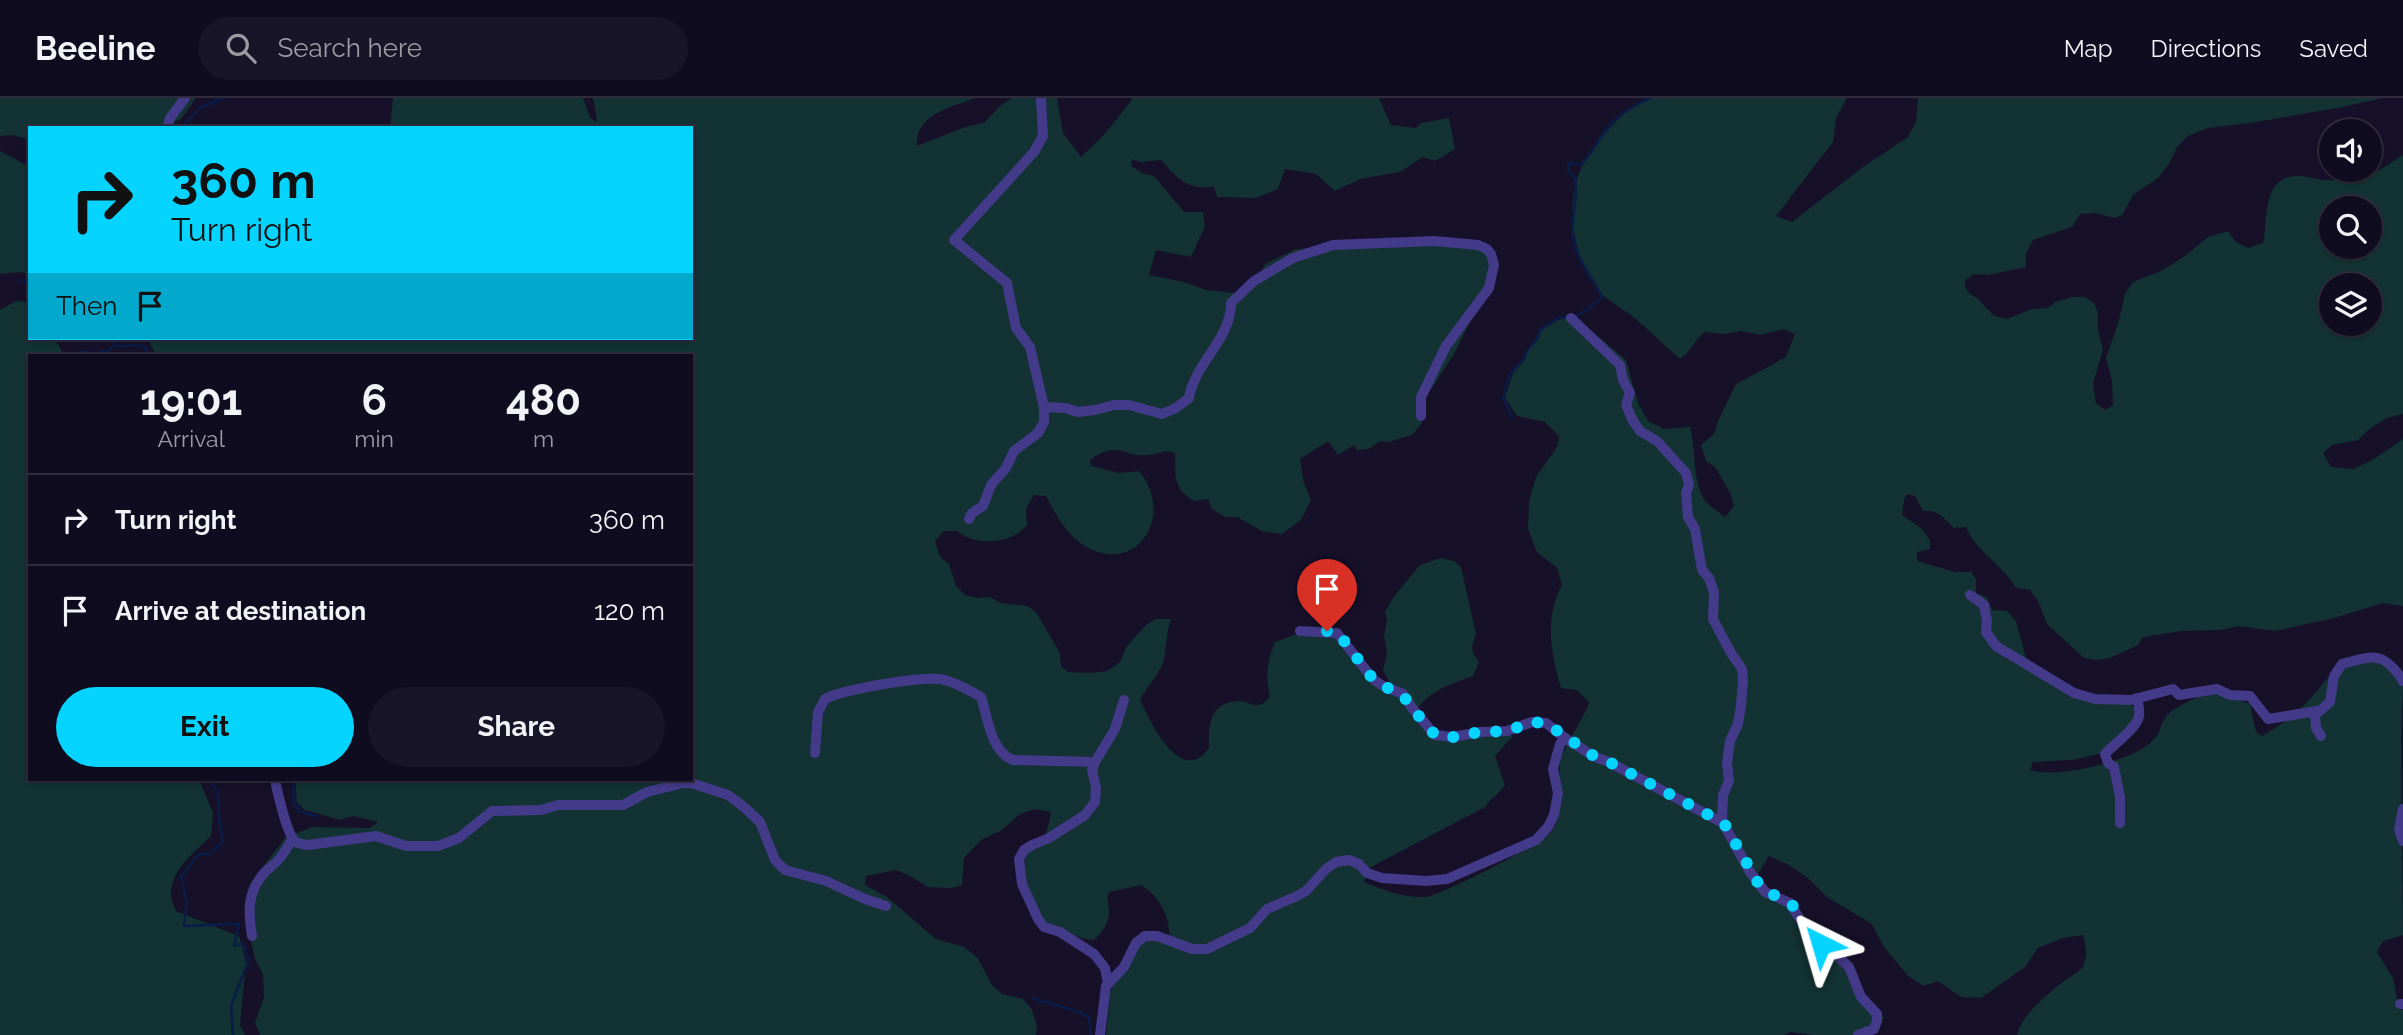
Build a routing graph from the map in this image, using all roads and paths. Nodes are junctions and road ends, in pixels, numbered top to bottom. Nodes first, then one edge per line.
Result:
1 (185, 98) edge
2 (1041, 98) edge
3 (168, 126) edge
4 (1571, 318) dead end
5 (1044, 407) junction
6 (1422, 416) dead end
7 (969, 519) dead end
8 (1970, 595) dead end
9 (1300, 631) dead end
10 (2403, 681) edge
11 (2137, 698) junction
12 (1124, 700) dead end
13 (2317, 711) junction
14 (2321, 736) dead end
15 (1565, 738) junction
16 (816, 753) dead end
17 (1095, 762) junction
18 (275, 781) edge
19 (2403, 809) edge
20 (1722, 822) junction
21 (2120, 823) dead end
22 (293, 839) junction
23 (2403, 841) edge
24 (886, 906) dead end
25 (252, 936) dead end
26 (1108, 984) junction
27 (1100, 1035) edge
28 (1852, 1035) edge

1 - 3 street
2 - 5 street
4 - 20 street
5 - 6 street
5 - 7 street
8 - 11 street
9 - 15 street
10 - 13 street
11 - 13 street
11 - 21 street
12 - 17 street
13 - 14 street
15 - 20 street
15 - 26 street
16 - 17 street
17 - 26 street
18 - 22 street
19 - 23 street
20 - 28 street
22 - 24 street
22 - 25 street
26 - 27 street

